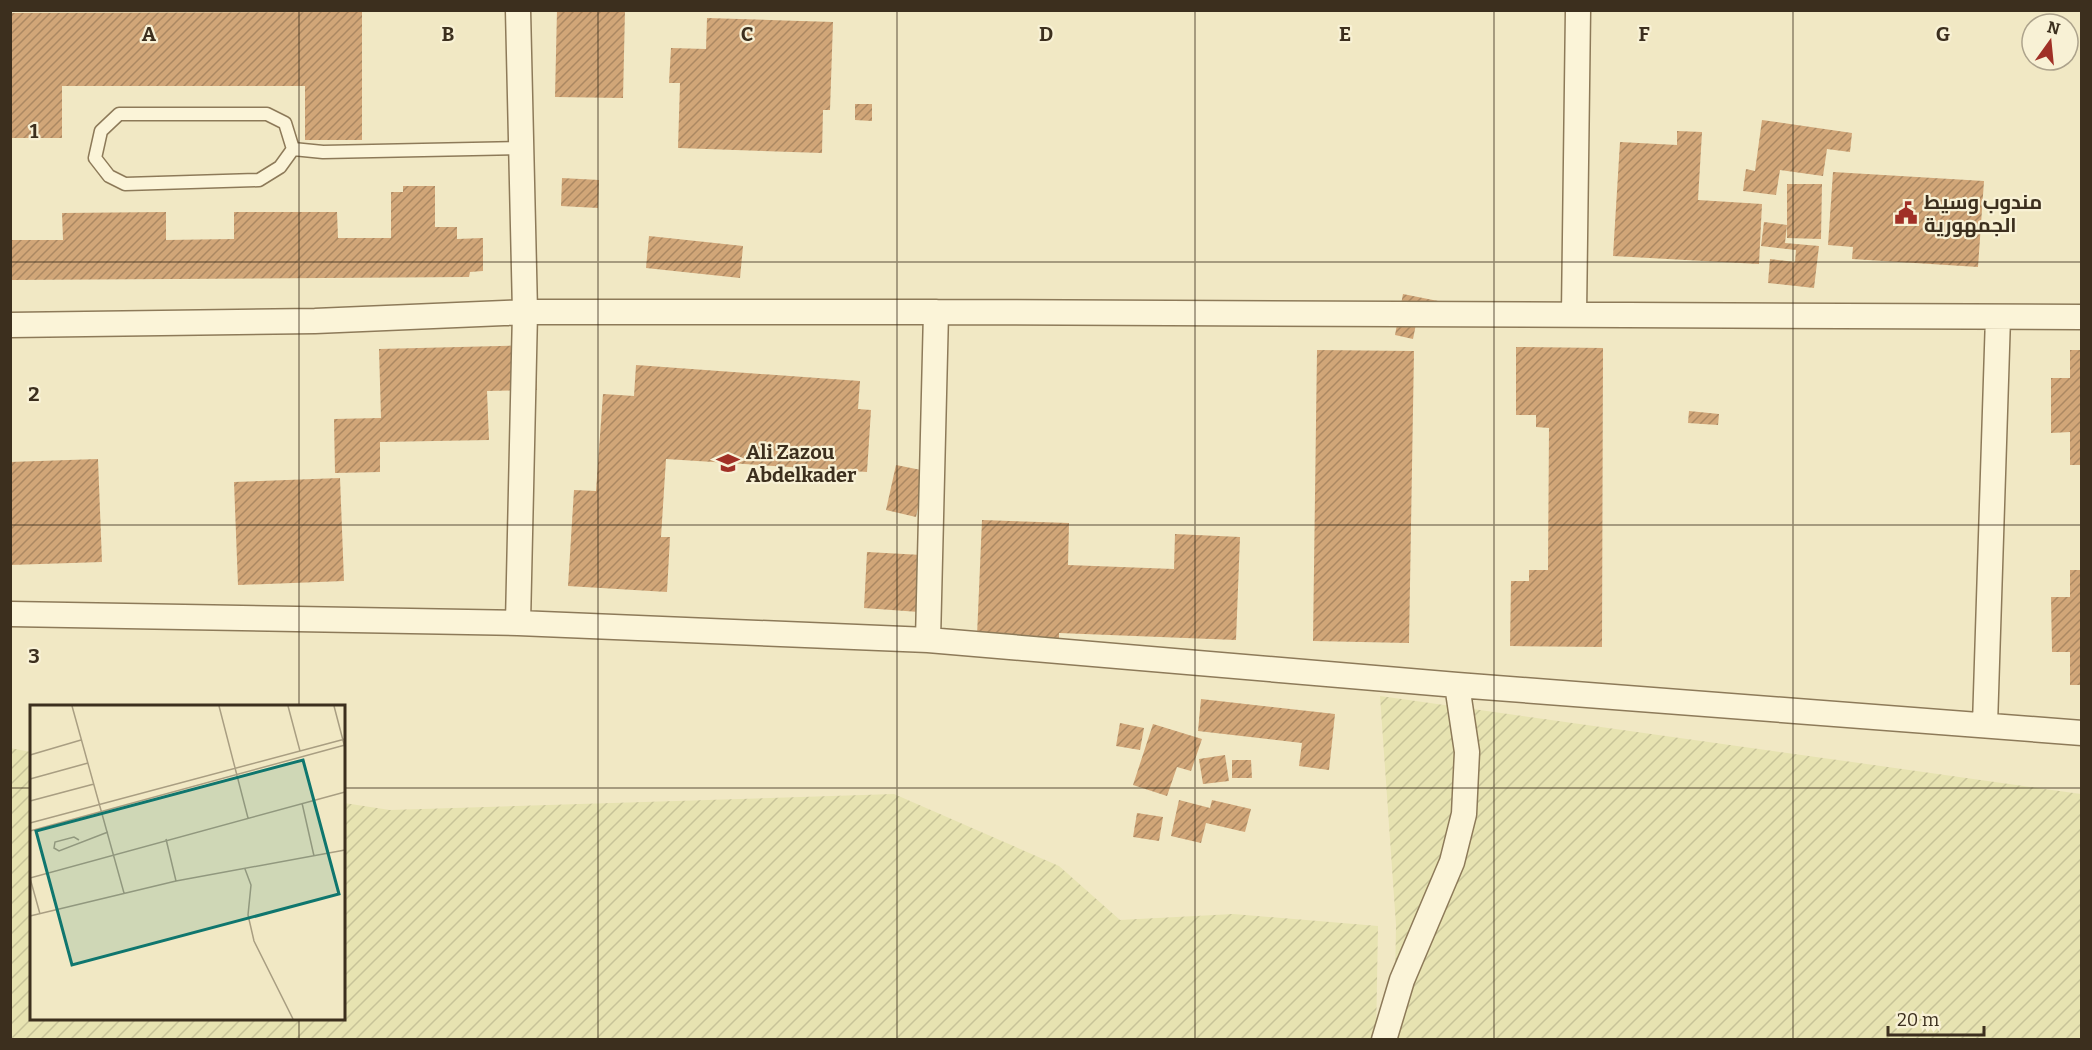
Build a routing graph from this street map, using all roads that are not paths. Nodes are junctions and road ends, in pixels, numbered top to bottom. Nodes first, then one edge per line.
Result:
1 (518, 10) edge
2 (1578, 10) edge
3 (522, 148) junction
4 (293, 149) junction
5 (525, 312) junction
6 (936, 312) junction
7 (1575, 314) junction
8 (1998, 317) junction
9 (2082, 317) edge
10 (10, 325) edge
11 (10, 614) edge
12 (518, 623) junction
13 (928, 640) junction
14 (1457, 685) junction
15 (1985, 725) junction
16 (2082, 733) edge
17 (1384, 1040) edge

1 - 3 street
2 - 7 street
3 - 4 lane
3 - 5 street
4 - 4 lane
5 - 6 street
5 - 10 street
5 - 12 street
6 - 7 street
6 - 13 street
7 - 8 street
8 - 9 street
8 - 15 street
11 - 12 street
12 - 13 street
13 - 14 street
14 - 15 street
14 - 17 street
15 - 16 street

